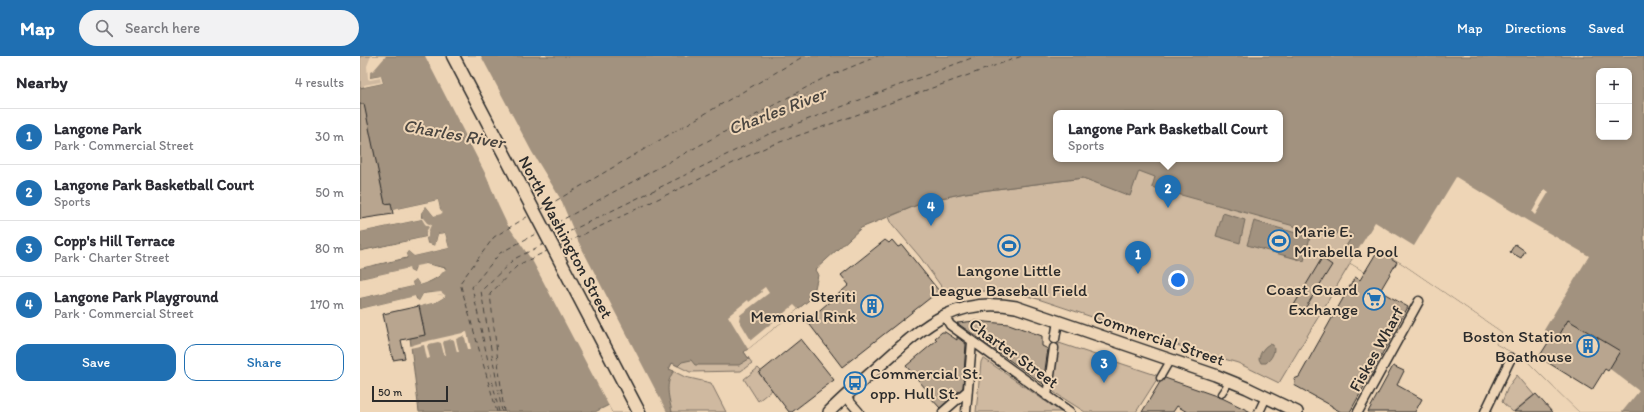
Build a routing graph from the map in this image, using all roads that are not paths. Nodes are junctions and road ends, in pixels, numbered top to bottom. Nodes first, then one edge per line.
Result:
1 (453, 56) edge
2 (1420, 302) dead end
3 (944, 315) junction
4 (1058, 321) junction
5 (972, 342) junction
6 (1511, 358) dead end
7 (1171, 359) junction
8 (1160, 378) dead end
9 (1230, 381) junction
10 (967, 391) junction
11 (1221, 394) dead end
12 (845, 396) junction
13 (1047, 396) junction
14 (1266, 397) junction
15 (639, 412) edge
16 (829, 412) edge
17 (859, 412) edge
18 (943, 412) edge
19 (966, 412) edge
20 (1070, 412) edge
21 (1259, 412) edge
22 (1296, 412) edge
23 (1358, 412) edge
24 (1485, 412) edge

1 - 15 main road, North Washington Street
2 - 23 street, Fiskes Wharf
3 - 4 main road, Commercial Street
3 - 5 street, Charter Street
3 - 12 main road, Commercial Street
4 - 7 main road, Commercial Street
4 - 13 street
5 - 10 street
5 - 13 street, Charter Street
6 - 24 street
7 - 8 street
7 - 9 main road, Commercial Street
9 - 11 street
9 - 14 main road, Commercial Street
10 - 18 street
10 - 19 street
12 - 16 main road, Commercial Street
12 - 17 street
13 - 20 street, Charter Street
14 - 21 street
14 - 22 main road, Commercial Street

